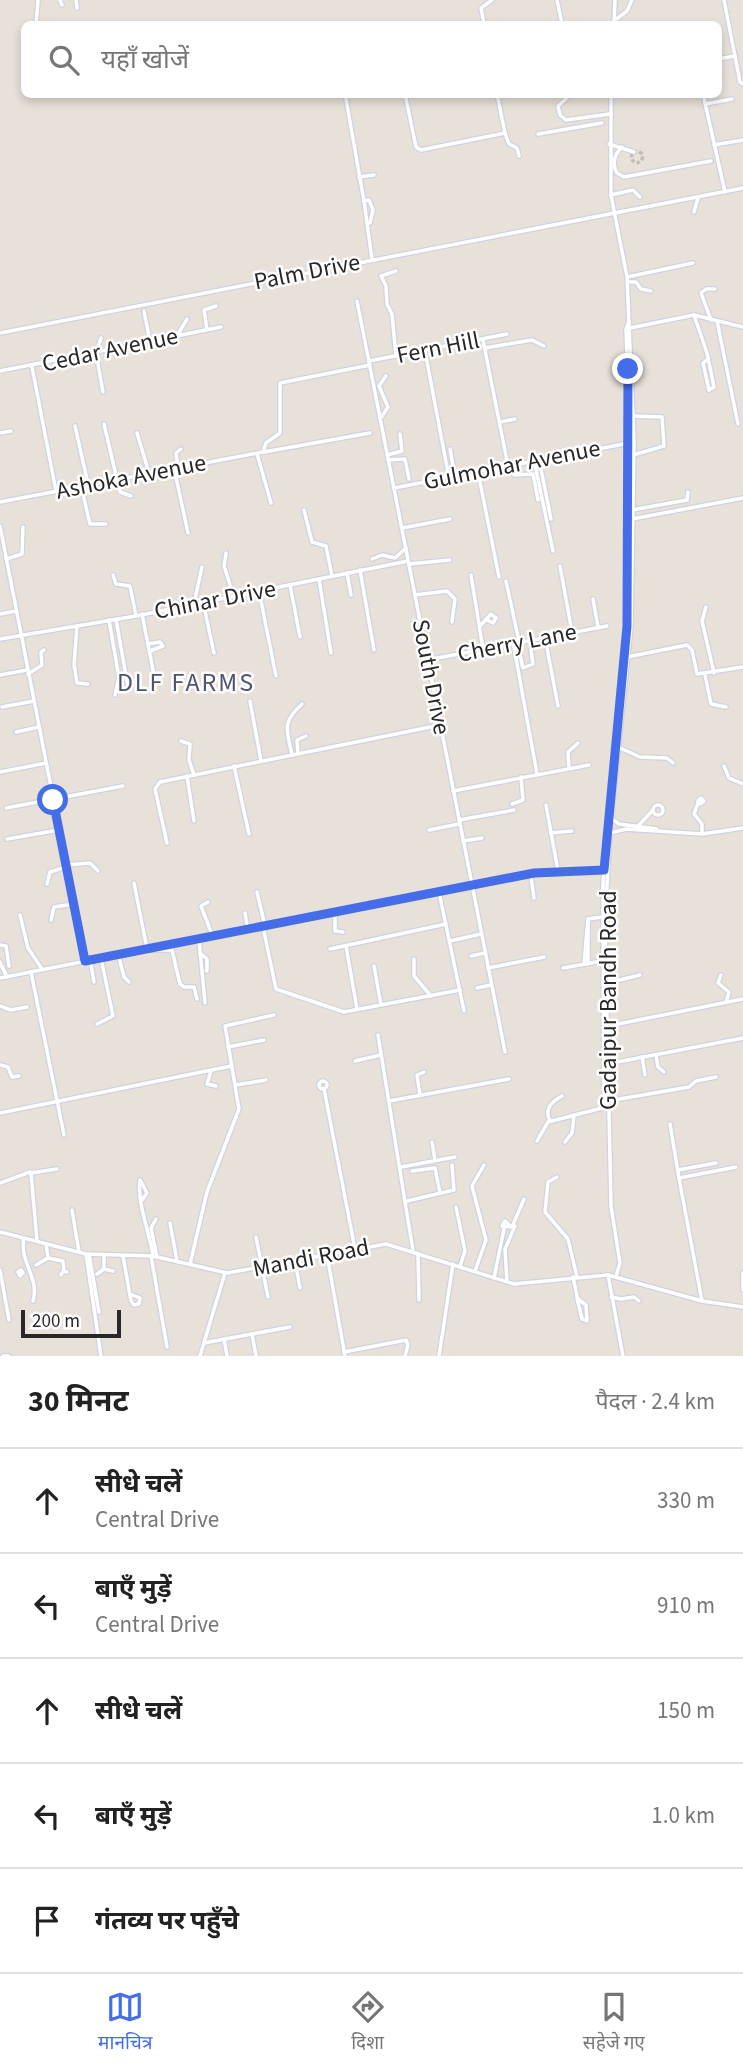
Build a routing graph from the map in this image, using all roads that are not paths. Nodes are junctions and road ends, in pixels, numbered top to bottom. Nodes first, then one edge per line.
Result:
1 (38, 0) edge
2 (76, 0) edge
3 (492, 0) edge
4 (557, 0) edge
5 (615, 0) edge
6 (632, 0) edge
7 (724, 0) edge
8 (77, 8) dead end
9 (36, 21) edge
10 (483, 21) edge
11 (561, 21) edge
12 (614, 21) edge
13 (616, 21) edge
14 (735, 56) junction
15 (722, 58) edge
16 (743, 84) edge
17 (406, 98) edge
18 (499, 98) edge
19 (567, 98) edge
20 (611, 98) edge
21 (704, 98) edge
22 (346, 99) dead end
23 (733, 99) dead end
24 (705, 104) junction
25 (610, 114) junction
26 (566, 120) junction
27 (602, 123) dead end
28 (568, 129) junction
29 (505, 133) junction
30 (538, 134) dead end
31 (743, 139) edge
32 (609, 144) junction
33 (714, 145) junction
34 (622, 147) junction
35 (634, 152) dead end
36 (519, 156) dead end
37 (711, 161) dead end
38 (374, 176) dead end
39 (359, 177) junction
40 (743, 188) edge
41 (725, 192) junction
42 (611, 195) junction
43 (640, 197) dead end
44 (698, 197) junction
45 (364, 201) junction
46 (694, 212) dead end
47 (614, 214) junction
48 (370, 223) dead end
49 (372, 259) junction
50 (693, 263) dead end
51 (396, 271) dead end
52 (627, 279) junction
53 (715, 289) dead end
54 (651, 291) dead end
55 (357, 301) dead end
56 (216, 306) dead end
57 (144, 312) dead end
58 (694, 315) junction
59 (187, 318) dead end
60 (712, 320) junction
61 (629, 321) junction
62 (717, 321) junction
63 (221, 327) dead end
64 (743, 327) edge
65 (630, 328) junction
66 (207, 330) junction
67 (0, 333) edge
68 (507, 334) dead end
69 (177, 336) junction
70 (101, 338) dead end
71 (483, 340) junction
72 (150, 342) junction
73 (544, 346) dead end
74 (485, 348) junction
75 (425, 351) junction
76 (96, 354) junction
77 (396, 356) junction
78 (708, 359) junction
79 (369, 363) junction
80 (32, 367) junction
81 (0, 372) edge
82 (386, 376) dead end
83 (103, 392) dead end
84 (634, 416) junction
85 (380, 419) junction
86 (515, 419) dead end
87 (500, 422) junction
88 (104, 424) dead end
89 (738, 424) dead end
90 (75, 426) dead end
91 (11, 431) dead end
92 (0, 433) edge
93 (137, 433) dead end
94 (370, 433) dead end
95 (400, 434) dead end
96 (629, 443) junction
97 (181, 449) dead end
98 (450, 450) dead end
99 (261, 453) junction
100 (633, 455) junction
101 (388, 457) junction
102 (537, 460) junction
103 (508, 466) junction
104 (176, 468) junction
105 (478, 472) junction
106 (149, 473) junction
107 (455, 477) junction
108 (449, 478) junction
109 (115, 479) junction
110 (409, 479) dead end
111 (88, 485) junction
112 (81, 486) junction
113 (394, 488) junction
114 (56, 491) junction
115 (688, 492) dead end
116 (131, 496) dead end
117 (743, 498) edge
118 (538, 500) dead end
119 (0, 502) edge
120 (271, 503) dead end
121 (304, 510) dead end
122 (632, 510) junction
123 (450, 519) dead end
124 (551, 519) dead end
125 (632, 519) junction
126 (106, 524) dead end
127 (0, 526) edge
128 (23, 527) dead end
129 (402, 528) junction
130 (188, 533) dead end
131 (1, 537) edge
132 (406, 548) junction
133 (553, 551) dead end
134 (226, 553) dead end
135 (6, 559) junction
136 (372, 559) dead end
137 (450, 560) dead end
138 (409, 562) junction
139 (560, 566) dead end
140 (202, 568) dead end
141 (360, 570) junction
142 (347, 573) junction
143 (113, 575) dead end
144 (471, 575) dead end
145 (332, 576) junction
146 (499, 577) dead end
147 (319, 579) junction
148 (506, 581) dead end
149 (290, 585) junction
150 (259, 591) junction
151 (415, 595) junction
152 (351, 596) dead end
153 (234, 597) junction
154 (593, 599) dead end
155 (203, 603) junction
156 (194, 604) junction
157 (706, 607) dead end
158 (16, 611) junction
159 (0, 614) edge
160 (142, 614) junction
161 (136, 615) junction
162 (116, 619) junction
163 (109, 620) junction
164 (487, 620) dead end
165 (452, 622) dead end
166 (77, 626) junction
167 (480, 626) junction
168 (607, 626) dead end
169 (598, 627) junction
170 (572, 632) junction
171 (21, 635) junction
172 (300, 637) dead end
173 (545, 637) junction
174 (0, 639) edge
175 (516, 642) junction
176 (148, 644) junction
177 (483, 649) junction
178 (44, 650) dead end
179 (374, 650) dead end
180 (531, 650) dead end
181 (149, 652) junction
182 (214, 653) dead end
183 (331, 653) dead end
184 (626, 659) junction
185 (427, 660) junction
186 (743, 667) edge
187 (28, 672) junction
188 (714, 673) junction
189 (0, 675) edge
190 (705, 675) junction
191 (154, 676) dead end
192 (276, 676) dead end
193 (88, 684) dead end
194 (128, 687) dead end
195 (114, 695) dead end
196 (34, 701) junction
197 (250, 701) dead end
198 (302, 704) dead end
199 (558, 706) dead end
200 (2, 707) dead end
201 (726, 707) dead end
202 (440, 725) junction
203 (39, 727) junction
204 (16, 732) dead end
205 (306, 736) dead end
206 (181, 741) dead end
207 (578, 743) dead end
208 (620, 748) junction
209 (298, 753) junction
210 (292, 755) junction
211 (261, 761) junction
212 (673, 762) dead end
213 (46, 763) junction
214 (589, 765) dead end
215 (234, 766) junction
216 (724, 766) dead end
217 (569, 768) junction
218 (0, 772) edge
219 (537, 774) junction
220 (194, 775) junction
221 (187, 776) junction
222 (521, 778) junction
223 (743, 784) edge
224 (123, 786) dead end
225 (453, 791) junction
226 (53, 800) junction
227 (698, 803) dead end
228 (512, 804) dead end
229 (546, 805) dead end
230 (6, 808) dead end
231 (514, 810) dead end
232 (653, 810) dead end
233 (612, 819) junction
234 (194, 821) dead end
235 (459, 822) junction
236 (638, 826) junction
237 (743, 828) edge
238 (59, 830) junction
239 (429, 830) dead end
240 (572, 831) dead end
241 (662, 831) junction
242 (551, 833) junction
243 (610, 833) junction
244 (249, 834) dead end
245 (702, 834) junction
246 (482, 838) dead end
247 (7, 839) dead end
248 (463, 841) junction
249 (167, 843) dead end
250 (66, 866) junction
251 (604, 870) junction
252 (98, 871) dead end
253 (558, 871) junction
254 (529, 875) junction
255 (134, 883) dead end
256 (47, 884) dead end
257 (471, 886) junction
258 (257, 892) dead end
259 (439, 892) junction
260 (534, 898) dead end
261 (208, 902) dead end
262 (74, 904) junction
263 (335, 912) junction
264 (244, 913) dead end
265 (20, 915) dead end
266 (602, 918) junction
267 (51, 920) dead end
268 (446, 923) junction
269 (264, 927) junction
270 (248, 930) junction
271 (343, 932) dead end
272 (481, 934) junction
273 (213, 937) junction
274 (199, 940) junction
275 (450, 941) junction
276 (0, 945) edge
277 (346, 945) junction
278 (147, 949) junction
279 (330, 949) dead end
280 (139, 950) junction
281 (201, 953) junction
282 (485, 953) junction
283 (118, 954) junction
284 (471, 956) dead end
285 (544, 957) dead end
286 (101, 958) junction
287 (414, 959) dead end
288 (87, 960) junction
289 (602, 961) junction
290 (0, 962) edge
291 (586, 964) junction
292 (9, 966) dead end
293 (374, 966) dead end
294 (488, 968) junction
295 (563, 968) dead end
296 (43, 969) junction
297 (208, 971) dead end
298 (31, 972) junction
299 (640, 975) dead end
300 (721, 975) dead end
301 (6, 977) junction
302 (0, 978) edge
303 (94, 982) dead end
304 (129, 982) dead end
305 (607, 983) junction
306 (491, 985) junction
307 (477, 988) dead end
308 (460, 990) junction
309 (431, 996) junction
310 (197, 999) dead end
311 (743, 999) edge
312 (726, 1002) junction
313 (205, 1003) dead end
314 (381, 1005) junction
315 (0, 1006) edge
316 (27, 1007) dead end
317 (357, 1009) junction
318 (464, 1011) dead end
319 (274, 1015) dead end
320 (97, 1024) dead end
321 (607, 1026) junction
322 (378, 1035) dead end
323 (743, 1038) edge
324 (264, 1040) dead end
325 (228, 1047) junction
326 (505, 1052) dead end
327 (381, 1055) junction
328 (656, 1055) junction
329 (642, 1058) junction
330 (355, 1061) dead end
331 (0, 1065) edge
332 (607, 1065) junction
333 (231, 1066) junction
334 (211, 1071) junction
335 (424, 1072) dead end
336 (664, 1072) dead end
337 (645, 1075) dead end
338 (19, 1076) dead end
339 (716, 1077) dead end
340 (509, 1079) dead end
341 (267, 1080) dead end
342 (236, 1085) junction
343 (216, 1086) dead end
344 (324, 1089) dead end
345 (420, 1096) junction
346 (562, 1096) dead end
347 (389, 1101) junction
348 (608, 1101) junction
349 (56, 1102) junction
350 (607, 1108) junction
351 (0, 1113) edge
352 (574, 1115) junction
353 (550, 1121) junction
354 (670, 1124) dead end
355 (64, 1135) dead end
356 (537, 1141) dead end
357 (432, 1142) dead end
358 (565, 1142) dead end
359 (455, 1157) dead end
360 (435, 1160) junction
361 (716, 1163) dead end
362 (452, 1165) dead end
363 (484, 1165) dead end
364 (401, 1167) junction
365 (736, 1167) dead end
366 (57, 1169) dead end
367 (678, 1170) junction
368 (32, 1171) junction
369 (412, 1171) dead end
370 (557, 1177) dead end
371 (679, 1178) junction
372 (0, 1183) edge
373 (440, 1194) junction
374 (524, 1199) dead end
375 (142, 1200) junction
376 (407, 1201) junction
377 (456, 1207) dead end
378 (72, 1210) dead end
379 (156, 1219) dead end
380 (170, 1223) dead end
381 (515, 1226) dead end
382 (0, 1232) edge
383 (256, 1237) dead end
384 (24, 1238) junction
385 (37, 1241) junction
386 (46, 1244) junction
387 (355, 1249) junction
388 (79, 1252) junction
389 (415, 1252) junction
390 (87, 1254) junction
391 (104, 1255) junction
392 (327, 1255) junction
393 (123, 1256) junction
394 (154, 1256) junction
395 (48, 1258) junction
396 (177, 1261) junction
397 (295, 1261) junction
398 (190, 1264) junction
399 (453, 1264) junction
400 (36, 1265) dead end
401 (460, 1266) junction
402 (262, 1268) junction
403 (104, 1269) junction
404 (0, 1270) edge
405 (113, 1271) dead end
406 (475, 1271) junction
407 (64, 1273) dead end
408 (225, 1273) junction
409 (743, 1273) edge
410 (97, 1274) dead end
411 (607, 1275) junction
412 (615, 1276) junction
413 (575, 1277) junction
414 (494, 1278) junction
415 (507, 1282) junction
416 (300, 1288) dead end
417 (743, 1290) edge
418 (130, 1294) dead end
419 (268, 1297) dead end
420 (611, 1297) junction
421 (577, 1298) junction
422 (419, 1300) dead end
423 (33, 1301) dead end
424 (639, 1301) dead end
425 (702, 1301) junction
426 (743, 1307) edge
427 (99, 1312) dead end
428 (9, 1320) dead end
429 (290, 1327) dead end
430 (252, 1334) junction
431 (224, 1339) junction
432 (204, 1343) junction
433 (167, 1347) dead end
434 (345, 1354) edge
435 (3, 1356) edge
436 (9, 1356) edge
437 (101, 1356) edge
438 (200, 1356) edge
439 (227, 1356) edge
440 (256, 1356) edge
441 (405, 1356) edge
442 (437, 1356) edge
443 (623, 1356) edge

1 - 9 street
2 - 8 street
3 - 10 street
4 - 11 street
5 - 12 street
6 - 13 street
7 - 14 street
14 - 15 street
14 - 16 street
17 - 29 street
18 - 29 street
19 - 26 street
20 - 25 street, Gadaipur Bandh Road
21 - 24 street
22 - 39 street
23 - 24 street
24 - 33 street
25 - 26 street
25 - 32 street, Gadaipur Bandh Road
26 - 28 street
27 - 28 street
28 - 30 street
29 - 36 street
31 - 33 street
32 - 34 street
32 - 42 street, Gadaipur Bandh Road
33 - 41 street
34 - 35 street
34 - 37 street
38 - 39 street
39 - 45 street
40 - 41 street, Palm Drive
41 - 44 street, Palm Drive
42 - 43 street
42 - 47 street, Gadaipur Bandh Road
44 - 46 street
44 - 47 street, Palm Drive
45 - 48 street
45 - 49 street
47 - 49 street, Palm Drive
47 - 52 street, Gadaipur Bandh Road
49 - 67 street, Palm Drive
50 - 52 street
51 - 77 street
52 - 54 street
52 - 61 street, Gadaipur Bandh Road
53 - 60 street
55 - 79 street, South Drive
56 - 66 street
57 - 72 street
58 - 60 street
58 - 65 street
58 - 78 street
59 - 69 street
60 - 62 street
61 - 65 street, Gadaipur Bandh Road
61 - 96 street
62 - 64 street
62 - 89 street
63 - 66 street, Cedar Avenue
65 - 84 street, Gadaipur Bandh Road
66 - 69 street, Cedar Avenue
68 - 71 street, Fern Hill
69 - 72 street, Cedar Avenue
70 - 76 street
71 - 74 street
71 - 75 street, Fern Hill
72 - 76 street, Cedar Avenue
73 - 74 street
74 - 87 street
75 - 77 street, Fern Hill
75 - 108 street
76 - 80 street, Cedar Avenue
76 - 83 street
77 - 79 street, Fern Hill
78 - 78 street
79 - 85 street, South Drive
79 - 99 street, Fern Hill
80 - 81 street, Cedar Avenue
80 - 114 street
82 - 85 street
84 - 100 street, Gadaipur Bandh Road
84 - 100 street
85 - 101 street, South Drive
86 - 87 street
87 - 103 street
88 - 109 street
90 - 111 street
91 - 92 street
93 - 106 street
94 - 99 street, Ashoka Avenue
95 - 101 street
96 - 102 street, Gulmohar Avenue
96 - 251 street
97 - 104 street
98 - 107 street
99 - 104 street, Ashoka Avenue
99 - 120 street
100 - 122 street, Gadaipur Bandh Road
101 - 110 street
101 - 113 street, South Drive
102 - 103 street, Gulmohar Avenue
102 - 124 street
102 - 133 street
103 - 105 street, Gulmohar Avenue
103 - 118 street
104 - 106 street, Ashoka Avenue
104 - 130 street
105 - 107 street, Gulmohar Avenue
105 - 146 street
106 - 109 street, Ashoka Avenue
107 - 108 street, Gulmohar Avenue
108 - 113 street, Gulmohar Avenue
109 - 111 street, Ashoka Avenue
109 - 116 street
111 - 112 street, Ashoka Avenue
112 - 114 street, Ashoka Avenue
112 - 126 street
113 - 129 street, South Drive
114 - 119 street, Ashoka Avenue
115 - 122 street
117 - 125 street
121 - 145 street
122 - 125 street, Gadaipur Bandh Road
123 - 129 street
125 - 184 street, Gadaipur Bandh Road
127 - 131 street
128 - 135 street
129 - 132 street, South Drive
131 - 135 street
132 - 136 street
132 - 138 street, South Drive
134 - 153 street
135 - 158 street
137 - 138 street, Chinar Drive
138 - 141 street, Chinar Drive
138 - 151 street, South Drive
139 - 170 street
140 - 156 street
141 - 142 street, Chinar Drive
141 - 179 street
142 - 145 street, Chinar Drive
142 - 152 street
143 - 161 street
144 - 167 street
145 - 147 street, Chinar Drive
147 - 149 street, Chinar Drive
147 - 183 street
148 - 175 street
149 - 150 street, Chinar Drive
149 - 172 street
150 - 153 street, Chinar Drive
150 - 192 street
151 - 165 street
151 - 185 street, South Drive
153 - 155 street, Chinar Drive
154 - 169 street
155 - 156 street, Chinar Drive
155 - 182 street
156 - 160 street, Chinar Drive
157 - 188 street
158 - 159 street
158 - 171 street
160 - 161 street, Chinar Drive
160 - 176 street
161 - 162 street, Chinar Drive
162 - 163 street, Chinar Drive
162 - 194 street
163 - 166 street, Chinar Drive
163 - 195 street
164 - 167 street
166 - 171 street, Chinar Drive
166 - 193 street
167 - 177 street
168 - 169 street, Cherry Lane
169 - 170 street, Cherry Lane
170 - 173 street, Cherry Lane
171 - 174 street, Chinar Drive
171 - 187 street
173 - 175 street, Cherry Lane
173 - 199 street
175 - 177 street, Cherry Lane
175 - 180 street
175 - 219 street
176 - 181 street
176 - 181 street
177 - 185 street, Cherry Lane
178 - 187 street
181 - 191 street
184 - 190 street
184 - 208 street, Gadaipur Bandh Road
185 - 202 street, South Drive
186 - 188 street
187 - 189 street
187 - 196 street
188 - 190 street
190 - 201 street
196 - 200 street
196 - 203 street
197 - 211 street
198 - 210 street
202 - 209 street
202 - 225 street, South Drive
203 - 204 street
203 - 213 street
205 - 209 street
206 - 220 street
207 - 217 street
208 - 212 street
208 - 233 street, Gadaipur Bandh Road
209 - 210 street
210 - 211 street
211 - 215 street
213 - 218 street
213 - 226 street
214 - 217 street
215 - 220 street
215 - 244 street
216 - 223 street
217 - 219 street
219 - 222 street
220 - 221 street
221 - 234 street
221 - 249 street
222 - 225 street
222 - 228 street
224 - 226 street
225 - 235 street, South Drive
226 - 230 street
226 - 238 street
227 - 245 street
229 - 242 street
231 - 235 street
232 - 236 street
233 - 236 street
233 - 243 street, Gadaipur Bandh Road
235 - 239 street
235 - 248 street, South Drive
236 - 241 street
237 - 245 street
238 - 247 street
238 - 250 street
240 - 242 street
241 - 243 street
241 - 245 street
242 - 253 street
243 - 305 street, Gadaipur Bandh Road
246 - 248 street
248 - 257 street, South Drive
250 - 252 street
250 - 256 street
250 - 262 street
251 - 253 street
251 - 266 street
253 - 254 street
254 - 257 street
254 - 260 street
255 - 278 street
257 - 259 street
257 - 272 street, South Drive
258 - 269 street
259 - 263 street
259 - 268 street
261 - 273 street
262 - 267 street
262 - 288 street
263 - 269 street
263 - 271 street
264 - 270 street
265 - 296 street
266 - 289 street
266 - 291 street
268 - 275 street
268 - 277 street
269 - 270 street
269 - 317 street
270 - 273 street
272 - 275 street
272 - 282 street, South Drive
273 - 274 street
274 - 278 street
274 - 281 street
275 - 308 street
276 - 292 street
277 - 279 street
277 - 317 street
278 - 280 street
280 - 283 street
280 - 310 street
281 - 297 street
281 - 313 street
282 - 284 street
282 - 294 street, South Drive
283 - 286 street
283 - 304 street
285 - 294 street
286 - 288 street
286 - 320 street
287 - 309 street
288 - 296 street
288 - 303 street
289 - 291 street
289 - 350 street
290 - 301 street
291 - 295 street
293 - 314 street
294 - 306 street, South Drive
296 - 298 street
298 - 301 street
298 - 349 street
299 - 305 street
300 - 312 street
301 - 302 street
305 - 321 street, Gadaipur Bandh Road
306 - 307 street
306 - 326 street, South Drive
308 - 309 street
308 - 318 street
309 - 314 street
311 - 312 street
312 - 321 street
314 - 317 street
315 - 316 street
319 - 325 street
321 - 332 street, Gadaipur Bandh Road
322 - 327 street
323 - 328 street
324 - 325 street
325 - 333 street
327 - 330 street
327 - 347 street
328 - 329 street
328 - 336 street
329 - 332 street
329 - 337 street
331 - 338 street
332 - 348 street, Gadaipur Bandh Road
333 - 334 street
333 - 342 street
334 - 343 street
334 - 349 street
335 - 345 street
339 - 348 street
340 - 345 street
341 - 342 street
342 - 398 street
344 - 387 street
345 - 347 street
346 - 353 street
347 - 364 street
348 - 350 street, Gadaipur Bandh Road
349 - 351 street
349 - 355 street
350 - 352 street
350 - 412 street, Gadaipur Bandh Road
352 - 353 street
352 - 358 street
353 - 356 street
354 - 367 street
357 - 360 street
359 - 360 street
360 - 364 street
361 - 367 street
362 - 373 street
363 - 406 street
364 - 376 street
365 - 371 street
366 - 368 street
367 - 371 street
368 - 372 street
368 - 385 street
369 - 373 street
370 - 413 street
371 - 425 street
373 - 376 street
374 - 414 street
375 - 375 street
375 - 394 street
376 - 389 street
377 - 401 street
378 - 388 street
379 - 394 street
380 - 396 street
381 - 415 street
382 - 384 street, Mandi Road
383 - 402 street
384 - 385 street, Mandi Road
384 - 423 street
385 - 386 street, Mandi Road
386 - 388 street, Mandi Road
386 - 395 street
387 - 389 street, Mandi Road
387 - 392 street, Mandi Road
388 - 390 street, Mandi Road
389 - 399 street, Mandi Road
389 - 422 street
390 - 391 street, Mandi Road
390 - 427 street
390 - 437 street
391 - 393 street, Mandi Road
391 - 403 street
392 - 397 street, Mandi Road
392 - 434 street
393 - 394 street, Mandi Road
393 - 418 street
394 - 396 street, Mandi Road
394 - 433 street
395 - 400 street
395 - 407 street
396 - 398 street, Mandi Road
397 - 402 street, Mandi Road
397 - 416 street
398 - 408 street, Mandi Road
399 - 401 street, Mandi Road
399 - 442 street
401 - 406 street, Mandi Road
402 - 408 street, Mandi Road
402 - 419 street
403 - 405 street
403 - 410 street
404 - 428 street
406 - 414 street, Mandi Road
408 - 432 street
409 - 417 street
411 - 412 street, Mandi Road
411 - 413 street, Mandi Road
411 - 420 street
412 - 425 street, Mandi Road
413 - 415 street, Mandi Road
413 - 421 street
414 - 415 street, Mandi Road
420 - 424 street
420 - 443 street
421 - 421 street
425 - 426 street, Mandi Road
429 - 430 street
430 - 431 street
430 - 440 street
431 - 432 street
431 - 439 street
432 - 438 street
434 - 441 street
435 - 436 street

